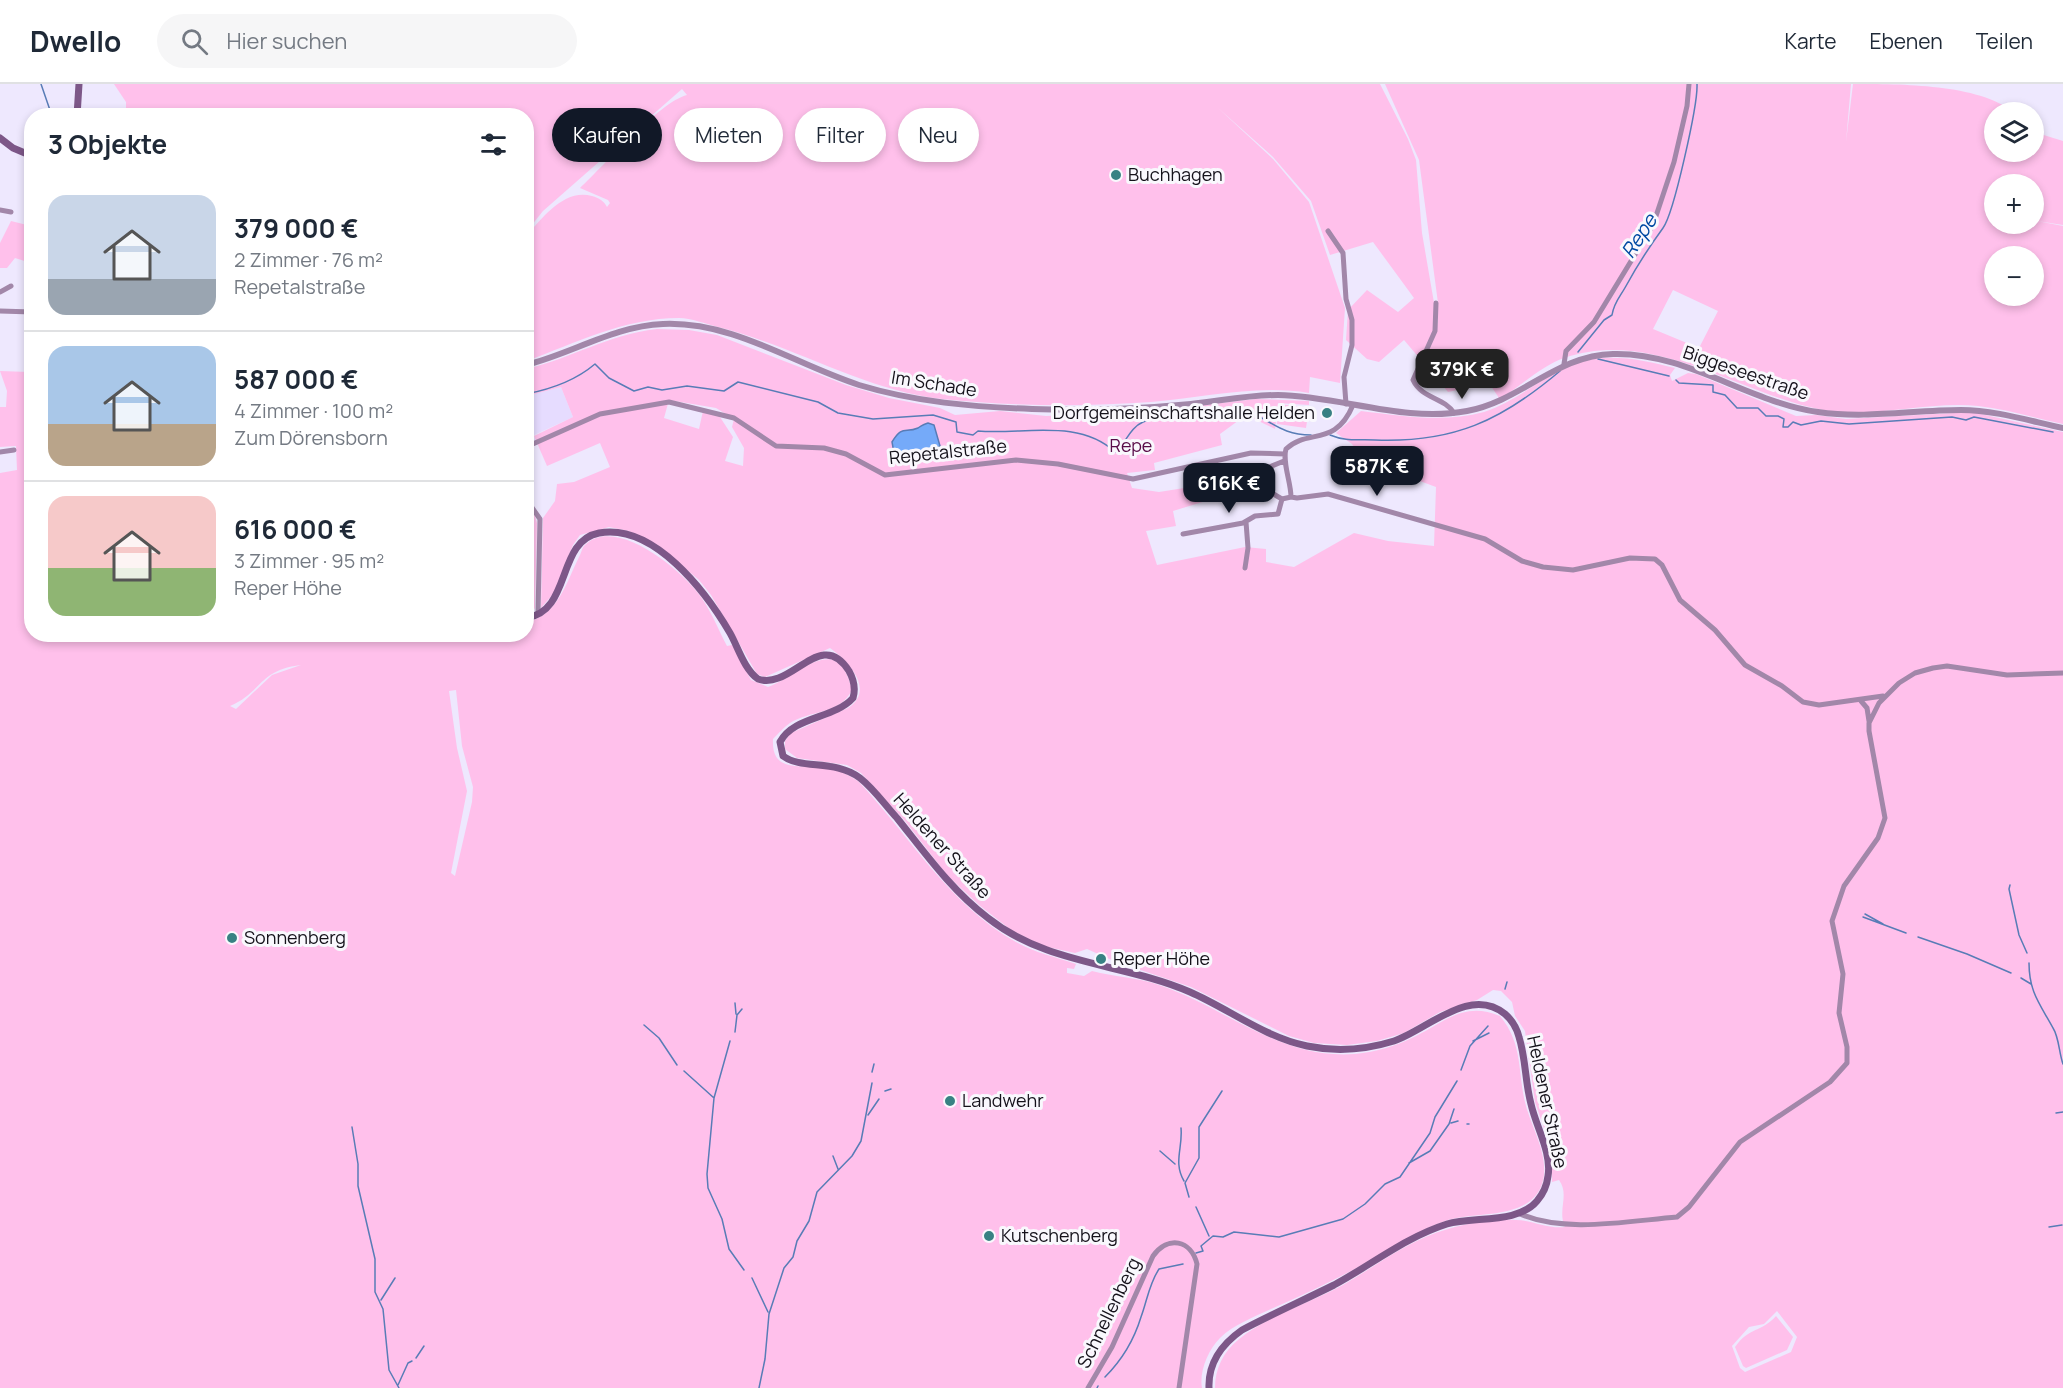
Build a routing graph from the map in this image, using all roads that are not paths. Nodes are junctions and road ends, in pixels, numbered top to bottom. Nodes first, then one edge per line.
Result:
1 (79, 84) edge
2 (1689, 84) edge
3 (78, 108) edge
4 (0, 138) edge
5 (24, 152) edge
6 (0, 210) edge
7 (11, 212) dead end
8 (1328, 231) dead end
9 (11, 286) dead end
10 (0, 292) edge
11 (1436, 303) dead end
12 (0, 312) edge
13 (24, 312) edge
14 (534, 362) edge
15 (1564, 364) junction
16 (1349, 404) junction
17 (1454, 413) junction
18 (2063, 428) edge
19 (534, 443) edge
20 (14, 450) dead end
21 (0, 452) edge
22 (1285, 454) junction
23 (1284, 461) junction
24 (1291, 497) junction
25 (1282, 500) junction
26 (534, 510) edge
27 (1246, 522) junction
28 (1183, 534) dead end
29 (1245, 568) dead end
30 (538, 614) junction
31 (534, 615) edge
32 (2063, 673) edge
33 (1885, 696) junction
34 (1861, 701) junction
35 (1869, 723) junction
36 (1517, 1213) junction
37 (1088, 1388) edge
38 (1179, 1388) edge
39 (1209, 1388) edge

1 - 3 main road
2 - 15 street
4 - 5 main road
6 - 7 street
8 - 16 street
9 - 10 street
11 - 17 street
12 - 13 street
14 - 16 street, Im Schade
15 - 17 street
15 - 18 street, Biggeseestraße
16 - 17 street
16 - 22 street
19 - 22 street, Repetalstraße
20 - 21 street
22 - 23 street
23 - 24 street
23 - 25 street
24 - 25 street
24 - 34 street
25 - 27 street
26 - 30 street
27 - 28 street
27 - 29 street
30 - 31 main road
30 - 36 main road, Heldener Straße
32 - 33 street
33 - 34 street
33 - 35 street
34 - 35 street
35 - 36 street
36 - 39 main road, Heldener Straße
37 - 38 street, Schnellenberg

